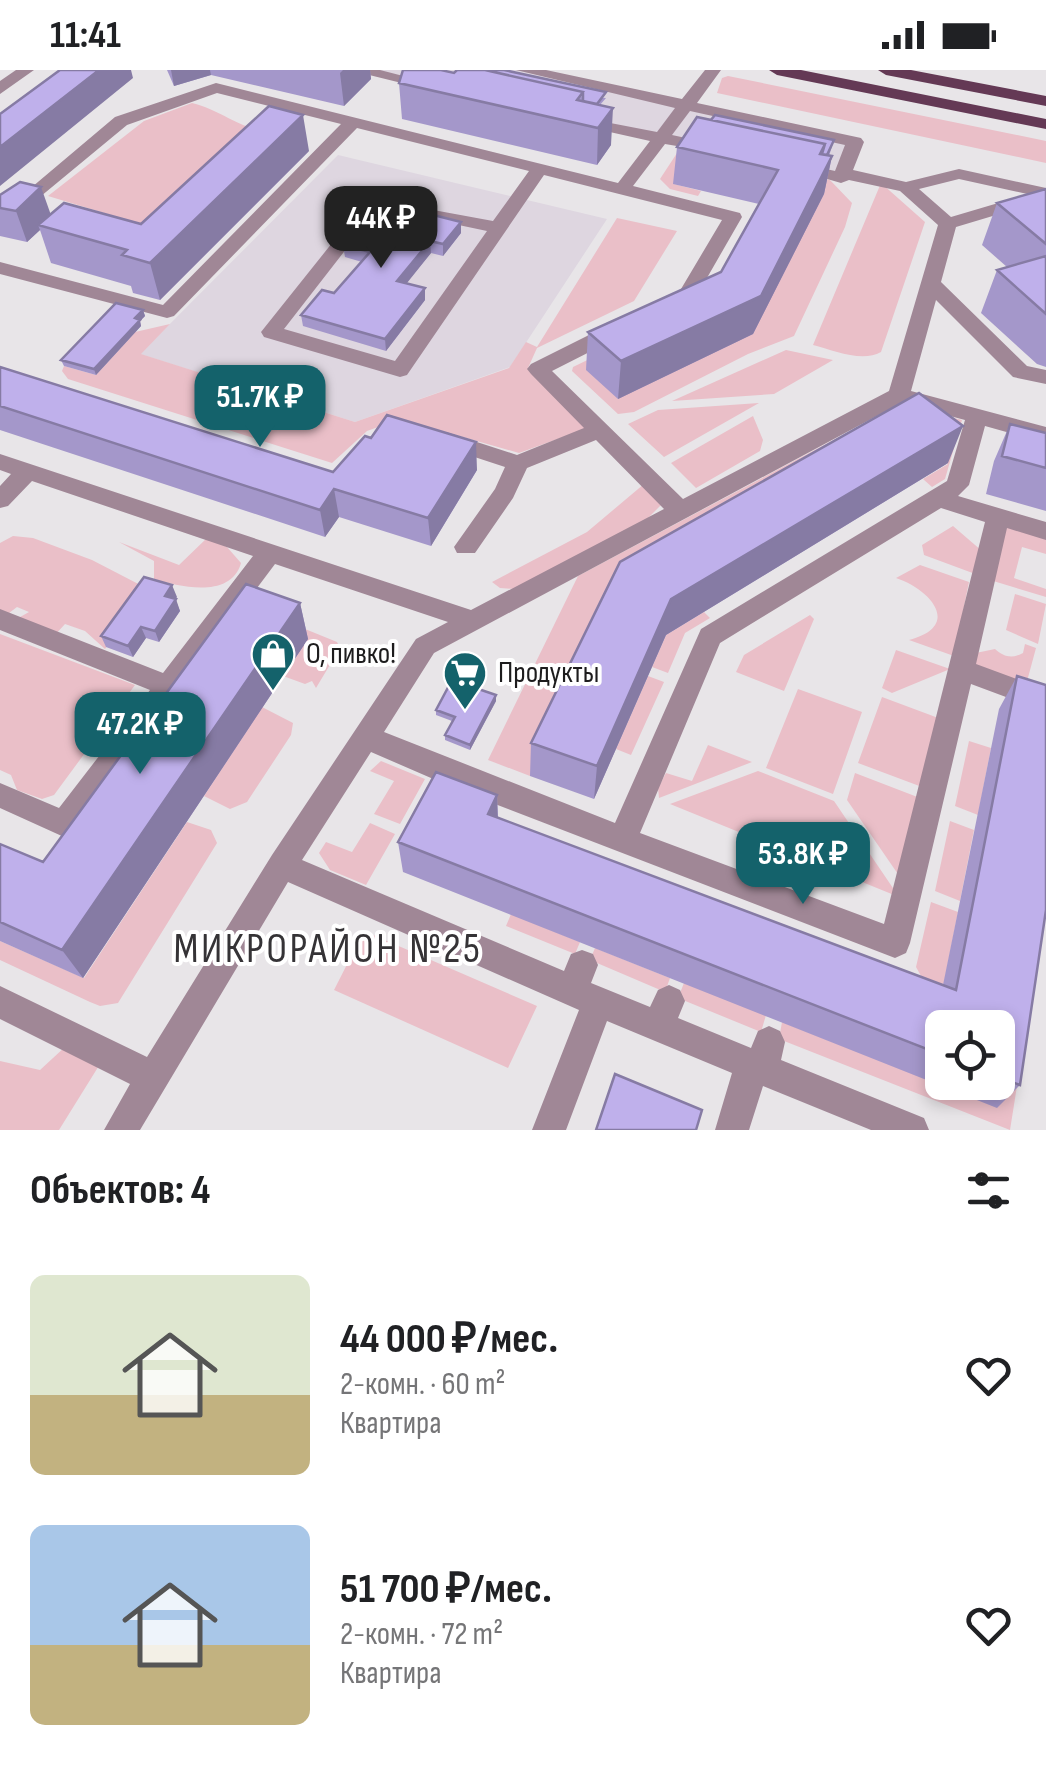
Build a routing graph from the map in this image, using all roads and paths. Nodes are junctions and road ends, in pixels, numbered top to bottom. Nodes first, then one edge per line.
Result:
1 (26, 70) edge
2 (236, 70) edge
3 (357, 70) edge
4 (524, 70) edge
5 (713, 70) edge
6 (777, 70) edge
7 (886, 70) edge
8 (448, 86) edge
9 (216, 88) junction
10 (0, 89) edge
11 (1046, 102) edge
12 (686, 106) junction
13 (556, 114) edge
14 (353, 122) junction
15 (1046, 124) edge
16 (661, 138) junction
17 (732, 154) edge
18 (769, 162) edge
19 (540, 169) junction
20 (843, 173) junction
21 (906, 187) junction
22 (622, 189) junction
23 (1046, 192) edge
24 (1046, 215) edge
25 (0, 224) edge
26 (948, 224) junction
27 (499, 228) junction
28 (0, 268) edge
29 (931, 283) junction
30 (1046, 377) edge
31 (898, 395) junction
32 (976, 416) junction
33 (600, 430) junction
34 (418, 432) edge
35 (1046, 435) edge
36 (0, 462) edge
37 (518, 463) junction
38 (28, 471) junction
39 (938, 499) junction
40 (0, 500) edge
41 (682, 512) junction
42 (998, 517) junction
43 (1046, 531) edge
44 (466, 547) dead end
45 (270, 552) junction
46 (0, 619) edge
47 (474, 621) junction
48 (963, 670) junction
49 (168, 686) junction
50 (1046, 700) edge
51 (368, 738) junction
52 (0, 796) edge
53 (622, 840) junction
54 (282, 865) junction
55 (584, 986) junction
56 (0, 1002) edge
57 (761, 1059) junction
58 (152, 1078) junction
59 (121, 1130) edge
60 (549, 1130) edge
61 (732, 1130) edge
62 (912, 1130) edge

1 - 10 street
2 - 9 street
3 - 8 street
4 - 12 street
5 - 12 street
6 - 15 main road
7 - 11 main road
9 - 14 street
9 - 25 street
12 - 16 street
12 - 20 street
13 - 16 street
14 - 19 street
14 - 28 street
16 - 17 street
16 - 22 street
18 - 20 street
19 - 22 street
19 - 27 street
20 - 21 street
21 - 23 street
21 - 26 street
22 - 33 street
24 - 26 street
26 - 29 street
27 - 27 street
29 - 30 street
29 - 31 street
31 - 32 street
31 - 41 street
32 - 35 street
32 - 39 street
33 - 37 street
33 - 41 street
34 - 37 street
36 - 38 street
37 - 44 street
38 - 40 street
38 - 45 street
39 - 42 street
39 - 53 street
41 - 47 street
42 - 43 street
42 - 48 street
45 - 47 street
45 - 49 street
46 - 49 street
47 - 51 street
48 - 50 street
48 - 53 street
49 - 52 street
51 - 53 street
51 - 54 street
54 - 55 street
54 - 58 street
55 - 57 street
55 - 60 street
56 - 58 street
57 - 61 street
57 - 62 street
58 - 59 street

